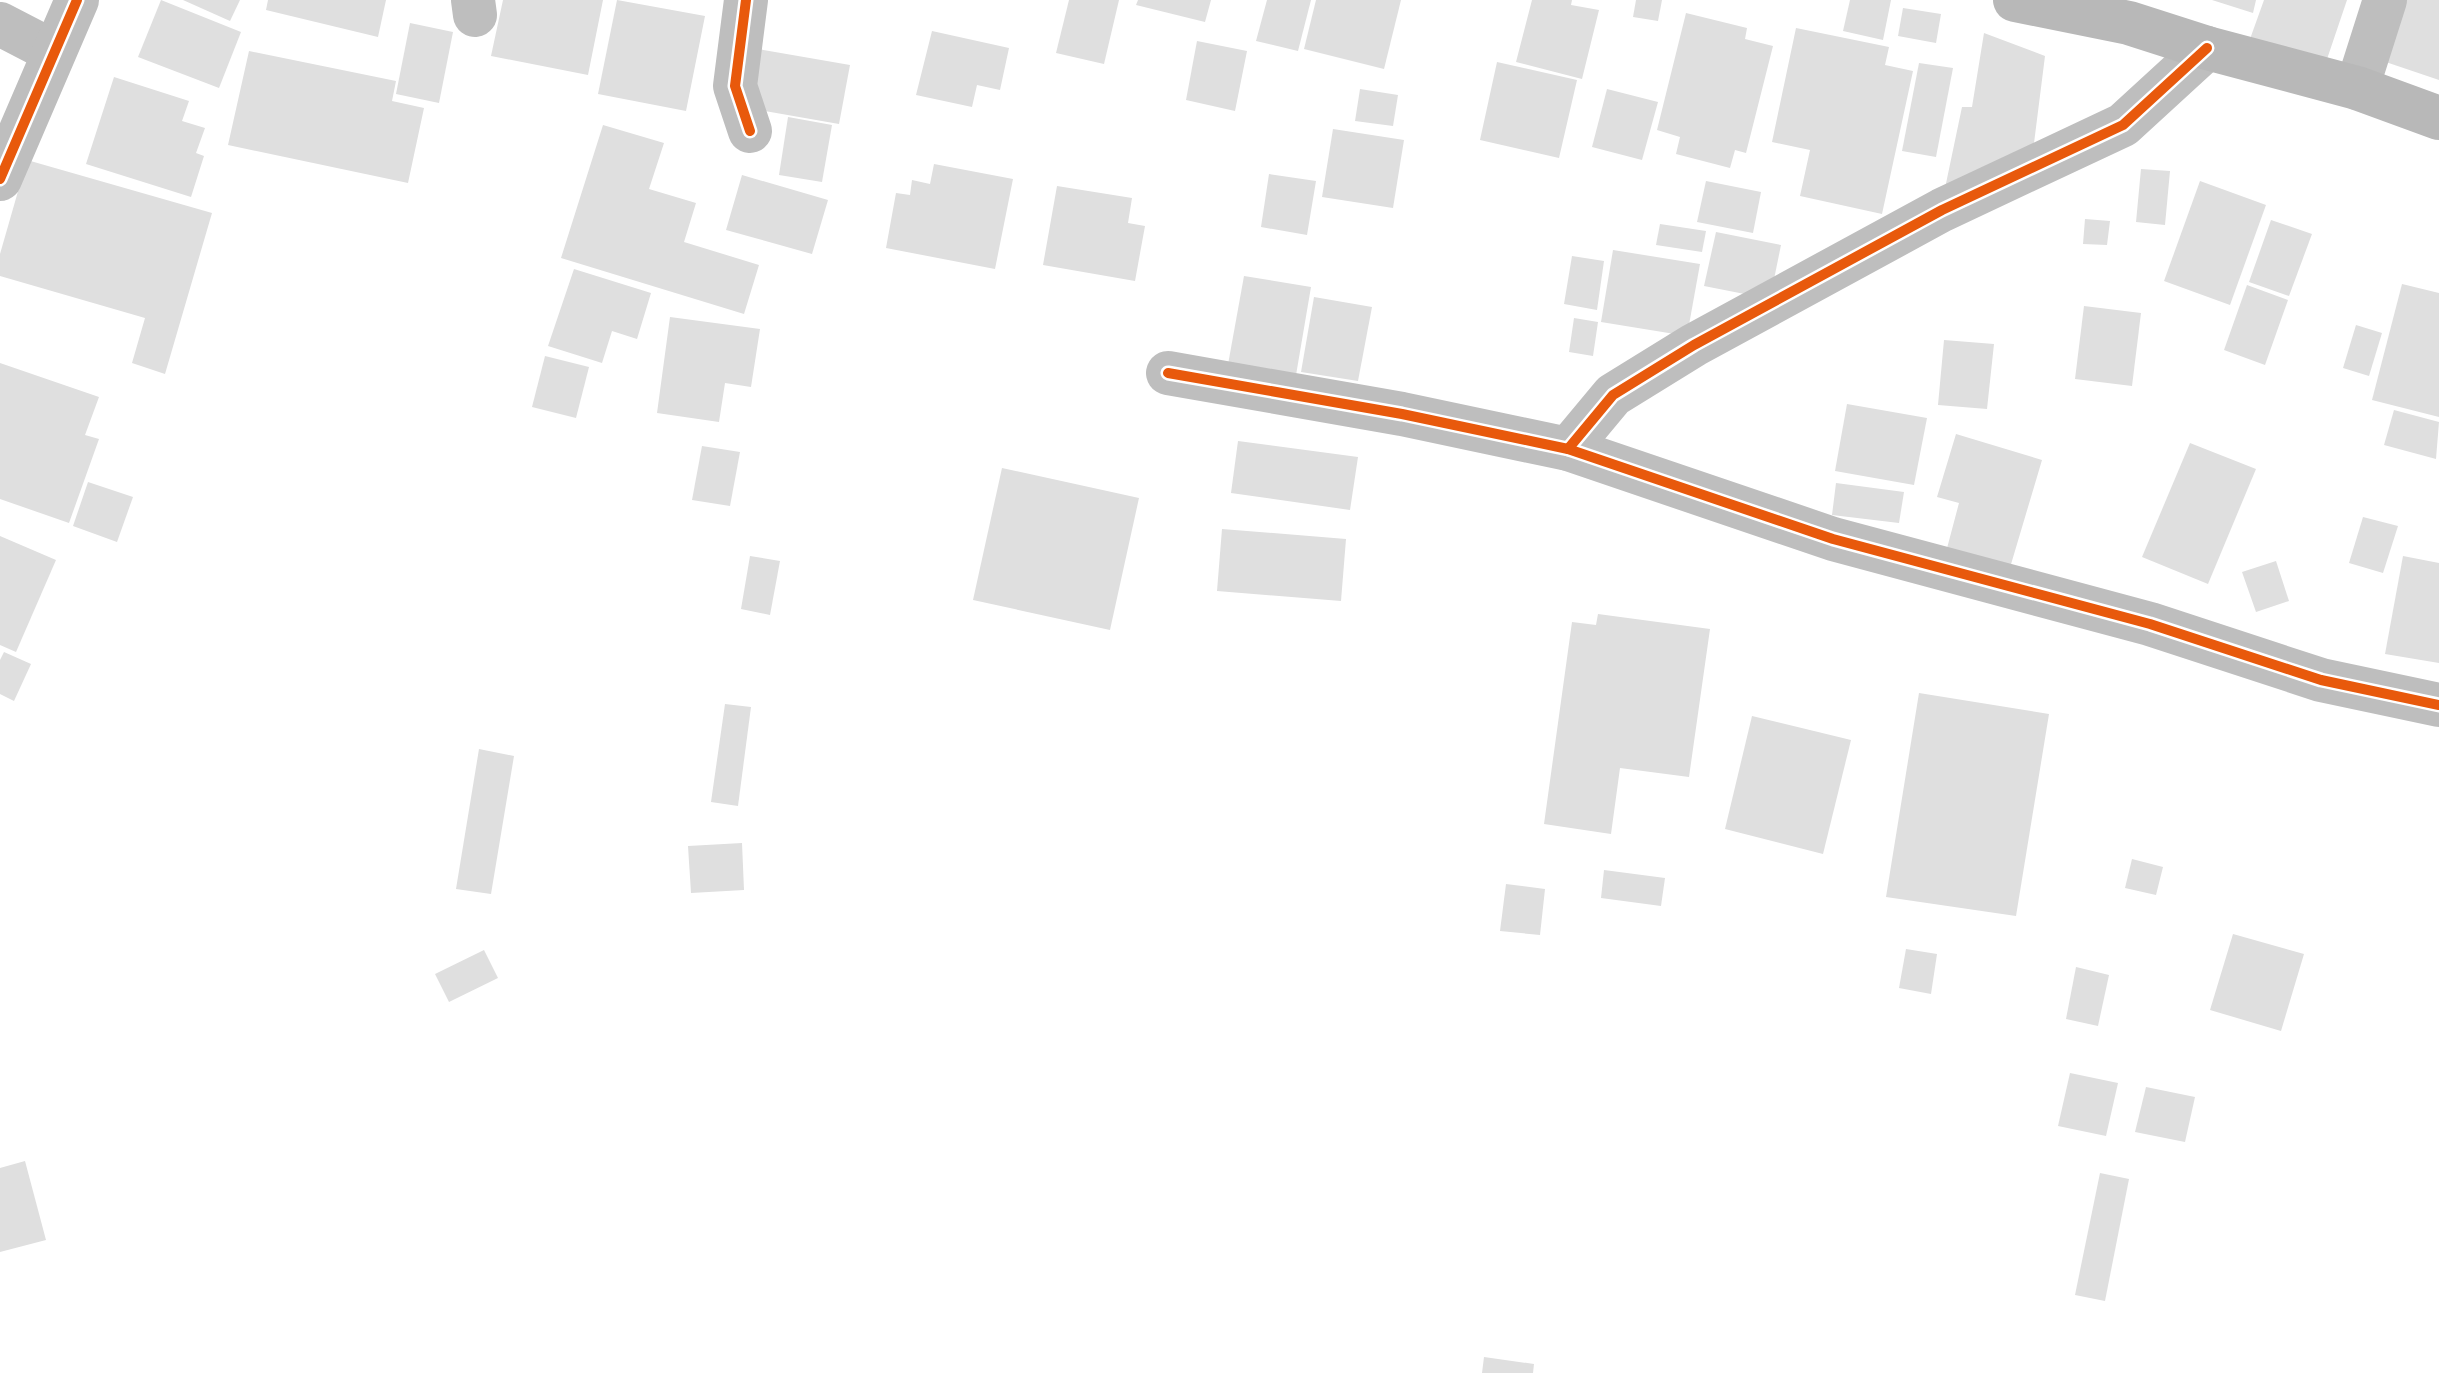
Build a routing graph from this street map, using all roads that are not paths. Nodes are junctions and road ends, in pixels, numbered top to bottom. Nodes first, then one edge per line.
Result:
1 (77, 0) edge
2 (746, 0) edge
3 (2015, 0) edge
4 (2385, 0) edge
5 (2132, 12) edge
6 (0, 24) edge
7 (2207, 48) junction
8 (54, 52) junction
9 (2357, 88) junction
10 (2439, 118) edge
11 (750, 131) dead end
12 (0, 179) edge
13 (1168, 373) dead end
14 (1568, 449) junction
15 (2439, 705) edge

1 - 8 street
2 - 11 street
3 - 5 street
4 - 9 street
5 - 7 street
6 - 8 street
7 - 9 street
7 - 14 street
8 - 12 street
9 - 10 street
13 - 14 street
14 - 15 street

